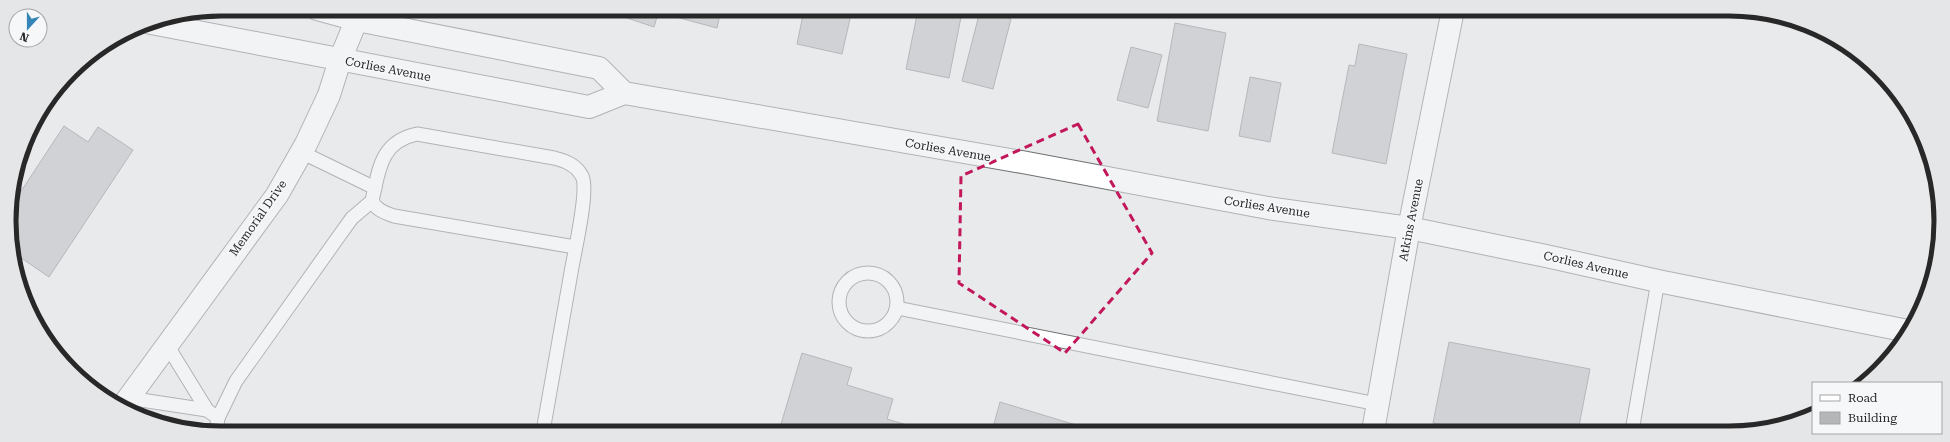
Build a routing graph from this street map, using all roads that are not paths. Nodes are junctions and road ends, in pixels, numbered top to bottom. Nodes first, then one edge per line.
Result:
1 (359, 16) edge
2 (364, 16) edge
3 (1452, 16) edge
4 (164, 24) edge
5 (340, 60) junction
6 (624, 93) junction
7 (301, 152) junction
8 (375, 188) junction
9 (372, 201) junction
10 (1409, 228) junction
11 (576, 247) junction
12 (1658, 281) junction
13 (897, 308) junction
14 (1903, 330) edge
15 (167, 345) junction
16 (125, 403) edge
17 (126, 403) edge
18 (1377, 404) junction
19 (207, 410) junction
20 (217, 425) edge
21 (544, 426) edge
22 (1373, 426) edge
23 (1633, 426) edge

1 - 5 main road, Memorial Drive
2 - 6 main road
3 - 10 main road, Atkins Avenue
4 - 5 main road, Corlies Avenue
5 - 6 main road, Corlies Avenue
5 - 7 main road, Memorial Drive
6 - 10 main road, Corlies Avenue
7 - 8 lane
7 - 15 main road, Memorial Drive
8 - 9 lane
8 - 11 lane
9 - 11 lane
9 - 20 lane
10 - 12 main road, Corlies Avenue
10 - 18 main road, Atkins Avenue
11 - 21 lane
12 - 14 main road, Corlies Avenue
12 - 23 lane
13 - 13 lane
13 - 18 lane
15 - 16 main road, Memorial Drive
15 - 19 lane
17 - 19 lane
18 - 22 main road, Atkins Avenue
19 - 20 lane

